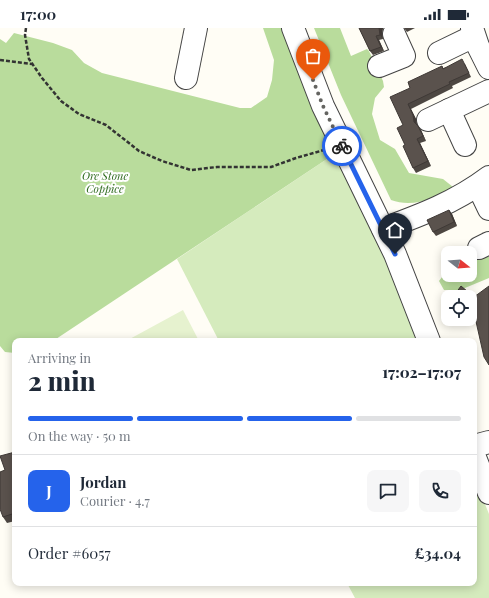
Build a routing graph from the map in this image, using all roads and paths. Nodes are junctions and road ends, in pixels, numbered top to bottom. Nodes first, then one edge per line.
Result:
1 (26, 28) edge
2 (196, 28) edge
3 (293, 28) edge
4 (473, 32) edge
5 (394, 34) dead end
6 (439, 53) dead end
7 (0, 60) edge
8 (32, 64) junction
9 (379, 66) dead end
10 (489, 68) edge
11 (186, 78) dead end
12 (489, 91) edge
13 (449, 110) junction
14 (428, 120) dead end
15 (341, 144) junction
16 (465, 145) dead end
17 (484, 182) edge
18 (489, 209) edge
19 (383, 229) junction
20 (428, 338) edge
21 (489, 442) edge
22 (477, 445) edge
23 (477, 463) edge
24 (489, 493) edge

1 - 8 path
2 - 11 street
3 - 15 street
4 - 6 street
4 - 10 street
5 - 9 street
7 - 8 path
8 - 15 path
12 - 13 street
13 - 14 street
13 - 16 street
15 - 19 street
17 - 18 street
17 - 19 street
19 - 20 street
21 - 22 street
23 - 24 street

